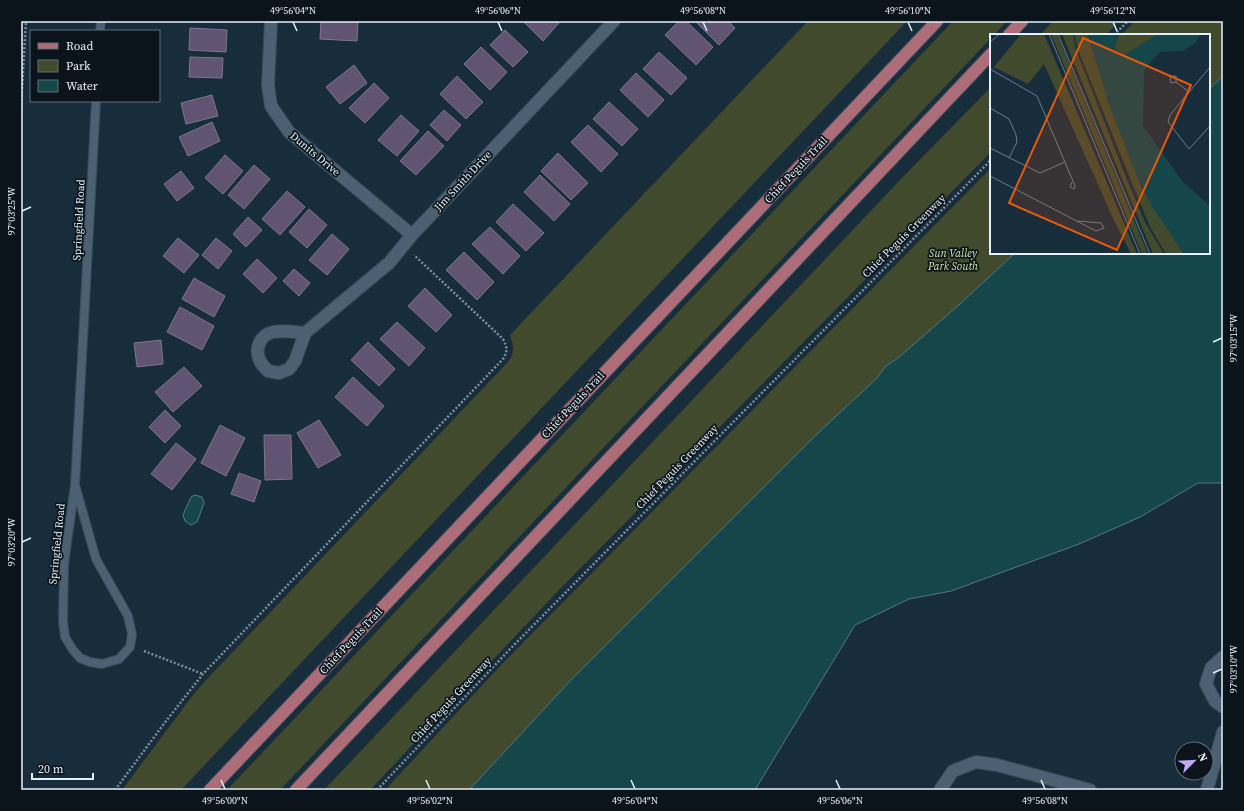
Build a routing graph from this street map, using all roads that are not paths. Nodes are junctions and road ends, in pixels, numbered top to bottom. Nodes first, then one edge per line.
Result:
1 (271, 21) edge
2 (614, 21) edge
3 (937, 21) edge
4 (1022, 21) edge
5 (1010, 34) edge
6 (990, 55) edge
7 (96, 102) edge
8 (412, 235) junction
9 (305, 333) dead end
10 (75, 485) junction
11 (1223, 657) edge
12 (1223, 707) edge
13 (1223, 732) edge
14 (210, 790) edge
15 (296, 790) edge
16 (940, 790) edge
17 (1090, 790) edge
18 (1207, 790) edge

1 - 8 street, Dunits Drive
2 - 8 street, Jim Smith Drive
3 - 14 main road, Chief Peguis Trail
4 - 5 main road
6 - 15 main road
7 - 10 lane, Springfield Road
8 - 9 street, Jim Smith Drive
10 - 10 lane, Springfield Road
11 - 12 street
13 - 18 street
16 - 17 street

